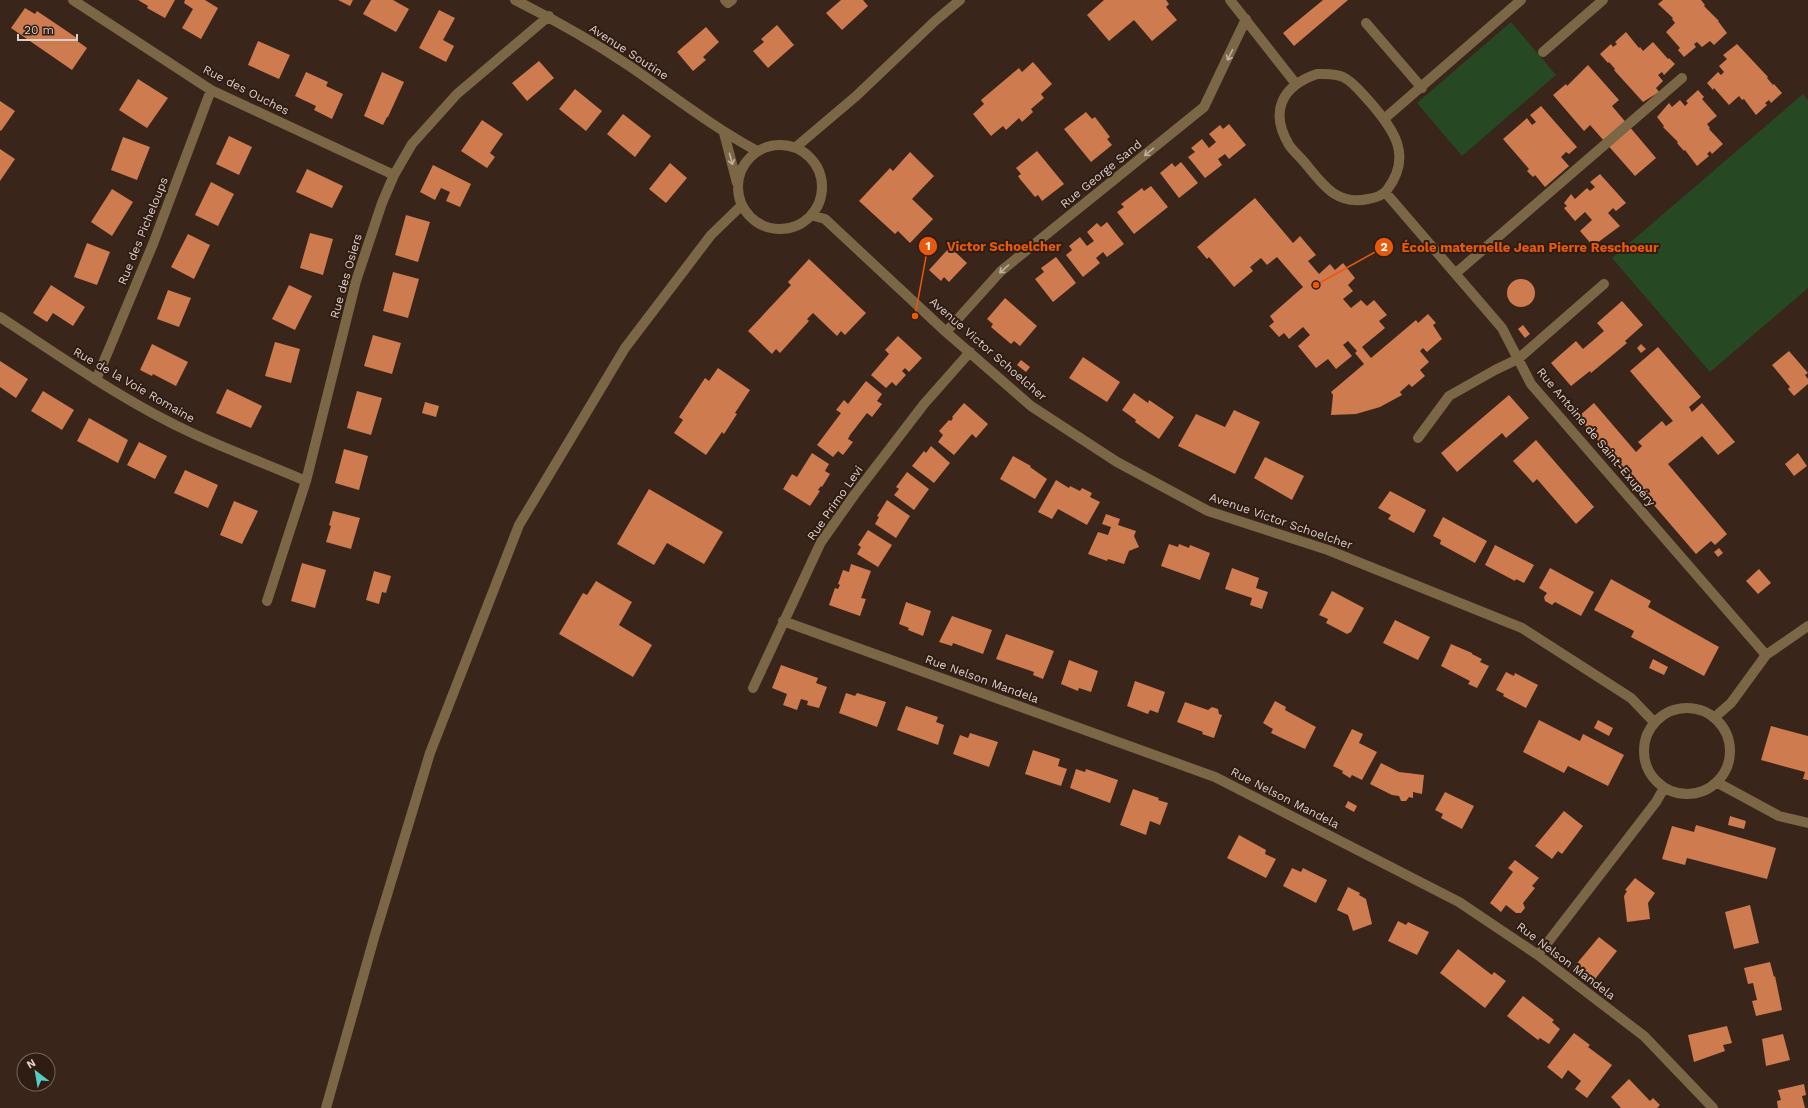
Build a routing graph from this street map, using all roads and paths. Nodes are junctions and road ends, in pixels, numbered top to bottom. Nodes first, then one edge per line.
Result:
1 (73, 0) edge
2 (515, 0) edge
3 (725, 0) edge
4 (732, 0) edge
5 (960, 0) edge
6 (1230, 0) edge
7 (1521, 0) edge
8 (1603, 0) edge
9 (549, 16) junction
10 (1246, 19) junction
11 (1366, 23) dead end
12 (1543, 52) dead end
13 (1682, 78) dead end
14 (1296, 84) junction
15 (1422, 88) junction
16 (211, 90) junction
17 (1384, 119) junction
18 (724, 133) junction
19 (796, 147) junction
20 (757, 151) junction
21 (394, 175) junction
22 (738, 186) junction
23 (1385, 192) junction
24 (742, 205) junction
25 (811, 215) junction
26 (1456, 274) junction
27 (1604, 284) dead end
28 (0, 317) edge
29 (946, 332) junction
30 (970, 352) junction
31 (1518, 359) junction
32 (96, 380) junction
33 (1418, 438) dead end
34 (306, 480) junction
35 (267, 601) dead end
36 (783, 621) junction
37 (1808, 626) edge
38 (1766, 655) junction
39 (753, 688) dead end
40 (1715, 718) junction
41 (1654, 722) junction
42 (1718, 782) junction
43 (1664, 788) junction
44 (1808, 823) edge
45 (1538, 955) junction
46 (326, 1108) edge
47 (1713, 1108) edge

1 - 16 street, Rue des Ouches
2 - 9 street, Avenue Soutine
3 - 4 street
5 - 19 street
6 - 10 street
7 - 15 street
8 - 12 street
9 - 18 street, Avenue Soutine
9 - 21 street, Rue des Osiers
10 - 14 street
10 -> 29 street, Rue George Sand
11 - 15 street
13 - 26 street
14 - 17 street
14 - 23 street
15 - 17 street
16 - 21 street, Rue des Ouches
16 - 32 street, Rue des Picheloups
17 - 23 street
18 - 20 street, Avenue Soutine
18 -> 22 street
19 - 20 street
19 - 25 street
20 - 22 street
21 - 34 street, Rue des Osiers
22 - 24 street
23 - 26 street, Rue Antoine de Saint-Exupéry
24 - 25 street
24 - 46 street
25 - 29 street, Avenue Victor Schoelcher
26 - 31 street, Rue Antoine de Saint-Exupéry
27 - 31 street
28 - 32 street, Rue de la Voie Romaine
29 - 30 street, Avenue Victor Schoelcher
30 - 36 street, Rue Primo Levi
30 - 41 street, Avenue Victor Schoelcher
31 - 33 street
31 - 38 street, Rue Antoine de Saint-Exupéry
32 - 34 street, Rue de la Voie Romaine
34 - 35 street, Rue des Osiers
36 - 39 street, Rue Primo Levi
36 - 45 street, Rue Nelson Mandela
37 - 38 street
38 - 40 street
40 - 41 street
40 - 42 street
41 - 43 street
42 - 43 street
42 - 44 street
43 - 45 street
45 - 47 street, Rue Nelson Mandela

